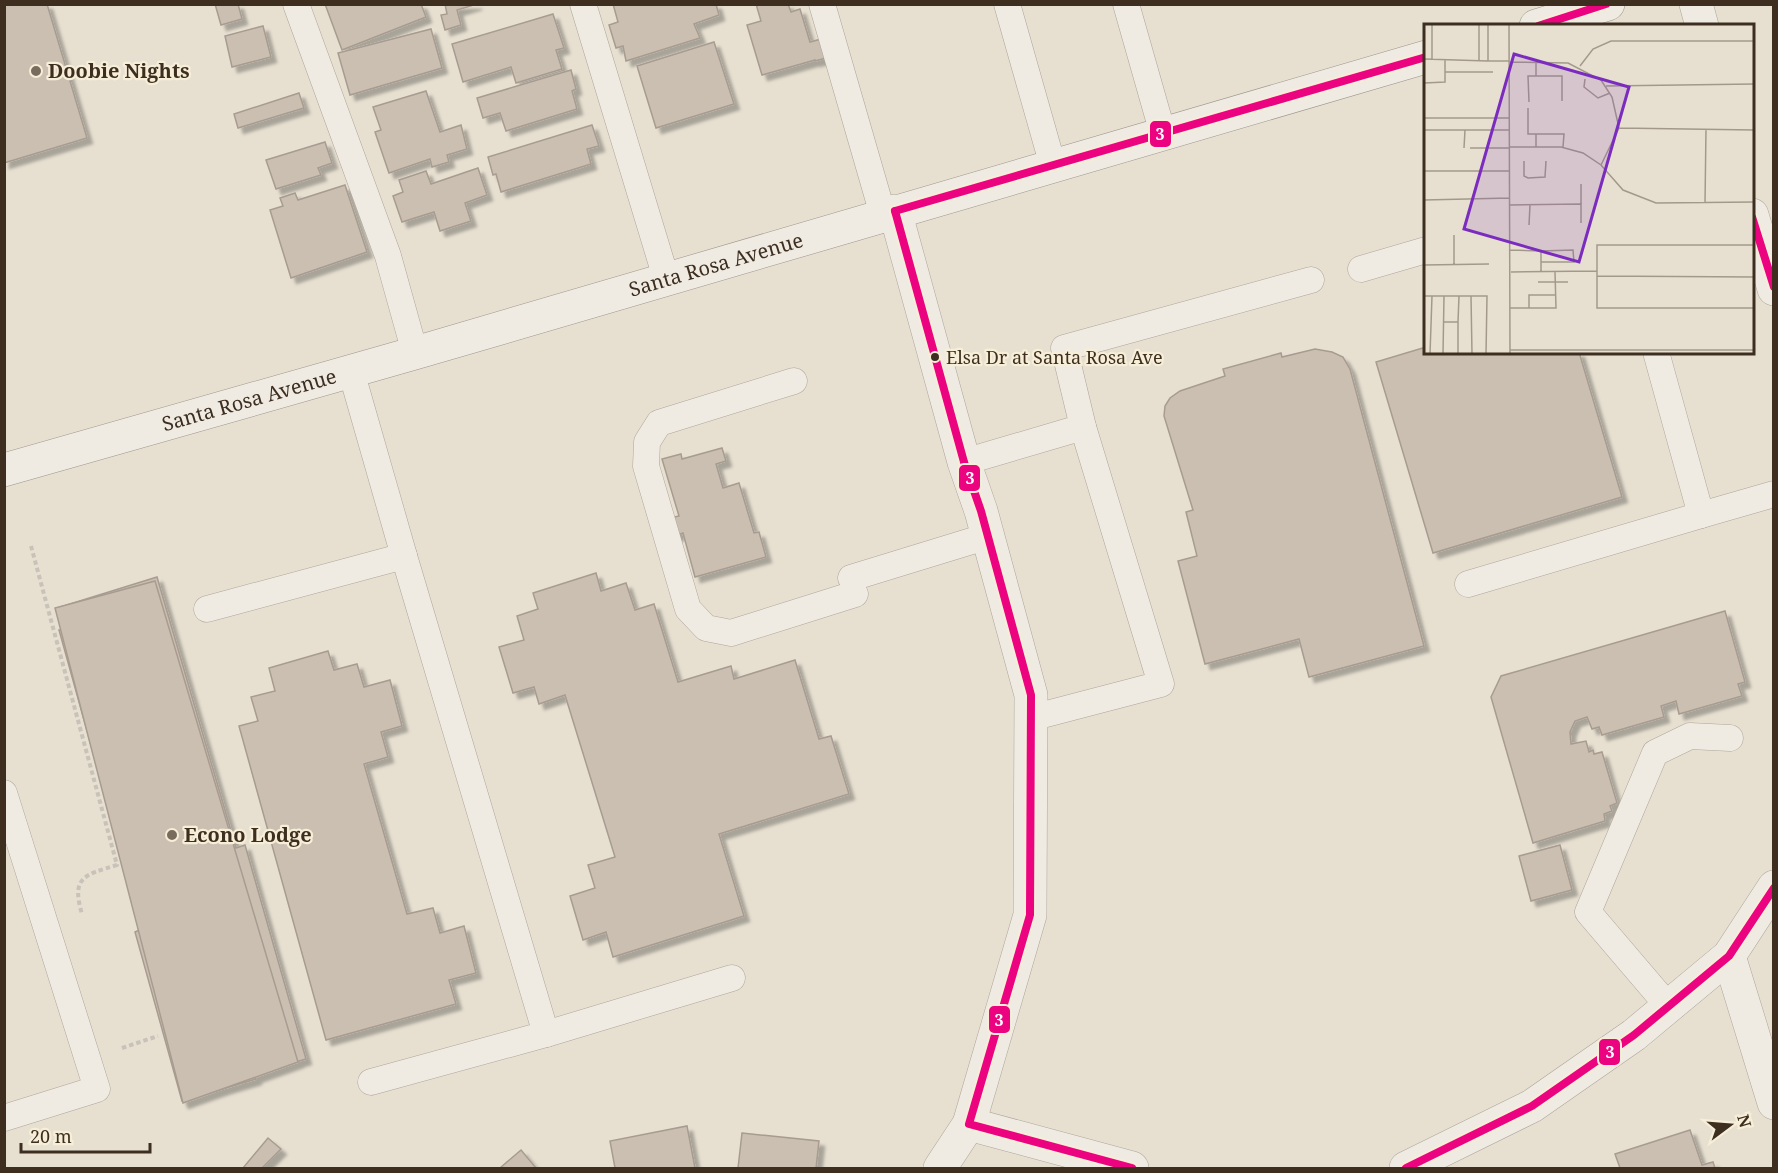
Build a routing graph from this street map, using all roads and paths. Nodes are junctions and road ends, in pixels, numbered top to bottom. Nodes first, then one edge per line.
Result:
1 (296, 4) edge
2 (583, 4) edge
3 (822, 4) edge
4 (1007, 4) edge
5 (1126, 4) edge
6 (1608, 4) edge
7 (1696, 4) edge
8 (1543, 24) edge
9 (1701, 24) edge
10 (1424, 57) edge
11 (1163, 134) junction
12 (1053, 166) junction
13 (889, 213) junction
14 (1754, 225) edge
15 (1424, 250) edge
16 (1361, 269) dead end
17 (666, 278) junction
18 (1311, 280) dead end
19 (1773, 289) edge
20 (415, 352) junction
21 (1657, 354) edge
22 (351, 371) junction
23 (794, 381) dead end
24 (1083, 427) junction
25 (964, 462) junction
26 (4, 471) edge
27 (1773, 494) edge
28 (1701, 515) junction
29 (988, 536) junction
30 (30, 546) dead end
31 (404, 556) junction
32 (1468, 584) dead end
33 (207, 609) dead end
34 (1031, 718) junction
35 (1730, 738) dead end
36 (4, 793) edge
37 (1773, 887) edge
38 (83, 915) dead end
39 (1729, 956) junction
40 (732, 978) dead end
41 (1668, 1007) junction
42 (546, 1034) junction
43 (158, 1036) dead end
44 (122, 1048) dead end
45 (371, 1082) dead end
46 (1773, 1103) edge
47 (4, 1118) edge
48 (969, 1124) junction
49 (940, 1168) edge
50 (1132, 1168) edge
51 (1406, 1168) edge

1 - 20 lane
2 - 17 lane
3 - 13 lane
4 - 12 lane
5 - 11 lane
6 - 8 street
7 - 9 street
10 - 11 street, Santa Rosa Avenue
11 - 12 street, Santa Rosa Avenue
12 - 13 street, Santa Rosa Avenue
13 - 17 street, Santa Rosa Avenue
13 - 25 street
14 - 19 street
15 - 16 lane
17 - 20 street, Santa Rosa Avenue
18 - 24 lane
20 - 22 street, Santa Rosa Avenue
21 - 28 lane
22 - 26 street, Santa Rosa Avenue
22 - 31 lane
23 - 29 lane
24 - 25 lane
24 - 34 lane
25 - 29 street
27 - 28 lane
28 - 32 lane
29 - 34 street
30 - 38 path
31 - 33 lane
31 - 42 lane
34 - 48 street
35 - 41 lane
36 - 47 lane
37 - 39 street
39 - 41 street
39 - 46 street
40 - 42 lane
41 - 51 street
42 - 45 lane
43 - 44 path
48 - 49 street
48 - 50 street

